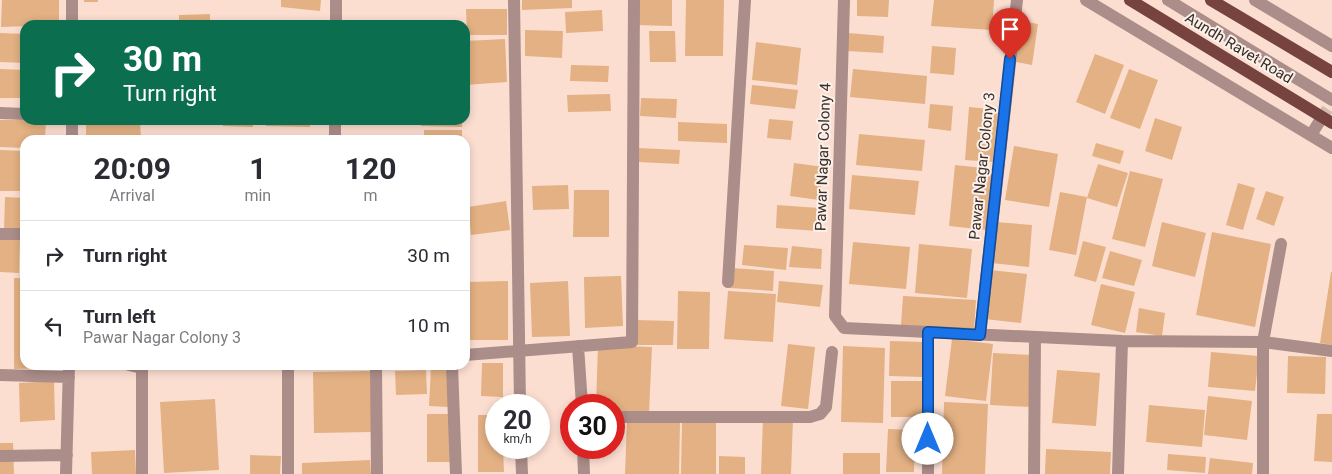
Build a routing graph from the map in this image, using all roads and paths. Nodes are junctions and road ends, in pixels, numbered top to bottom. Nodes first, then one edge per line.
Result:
1 (72, 0) edge
2 (336, 0) edge
3 (514, 0) edge
4 (634, 0) edge
5 (745, 0) edge
6 (844, 0) edge
7 (1017, 0) edge
8 (1086, 0) edge
9 (1130, 0) edge
10 (1168, 0) edge
11 (1211, 0) edge
12 (1255, 0) edge
13 (72, 20) edge
14 (336, 20) edge
15 (1332, 46) edge
16 (1332, 72) edge
17 (1332, 100) edge
18 (0, 114) edge
19 (20, 114) edge
20 (1326, 121) edge
21 (1311, 135) junction
22 (1332, 147) edge
23 (0, 234) edge
24 (20, 234) edge
25 (1280, 244) dead end
26 (728, 282) dead end
27 (928, 332) junction
28 (980, 335) junction
29 (1035, 338) junction
30 (1122, 341) junction
31 (1263, 342) junction
32 (578, 346) junction
33 (519, 350) junction
34 (1332, 351) edge
35 (832, 352) dead end
36 (470, 355) edge
37 (142, 370) edge
38 (288, 370) edge
39 (376, 370) edge
40 (452, 370) edge
41 (69, 371) edge
42 (0, 375) edge
43 (520, 394) edge
44 (581, 394) edge
45 (625, 416) edge
46 (67, 455) junction
47 (0, 456) edge
48 (521, 459) edge
49 (583, 459) edge
50 (66, 474) edge
51 (142, 474) edge
52 (288, 474) edge
53 (377, 474) edge
54 (456, 474) edge
55 (522, 474) edge
56 (584, 474) edge
57 (928, 474) edge
58 (1034, 474) edge
59 (1118, 474) edge
60 (1263, 474) edge

1 - 13 street
2 - 14 street
3 - 33 street
4 - 32 street
5 - 26 street
6 - 27 street, Pawar Nagar Colony 4
7 - 28 street, Pawar Nagar Colony 3
8 - 21 street
9 - 20 main road, Aundh Ravet Road
10 - 17 street
11 - 16 main road, Aundh Ravet Road
12 - 15 street
18 - 19 street
20 - 21 street
21 - 22 street
23 - 24 street
25 - 31 street
27 - 28 street
27 - 57 street
28 - 29 street
29 - 30 street
29 - 58 street
30 - 31 street
30 - 59 street
31 - 34 street
31 - 60 street
32 - 33 street
32 - 44 street
33 - 36 street
33 - 43 street
35 - 45 street
37 - 51 street
38 - 52 street
39 - 53 street
40 - 54 street
41 - 42 street
41 - 46 street
46 - 47 street
46 - 50 street
48 - 55 street
49 - 56 street

